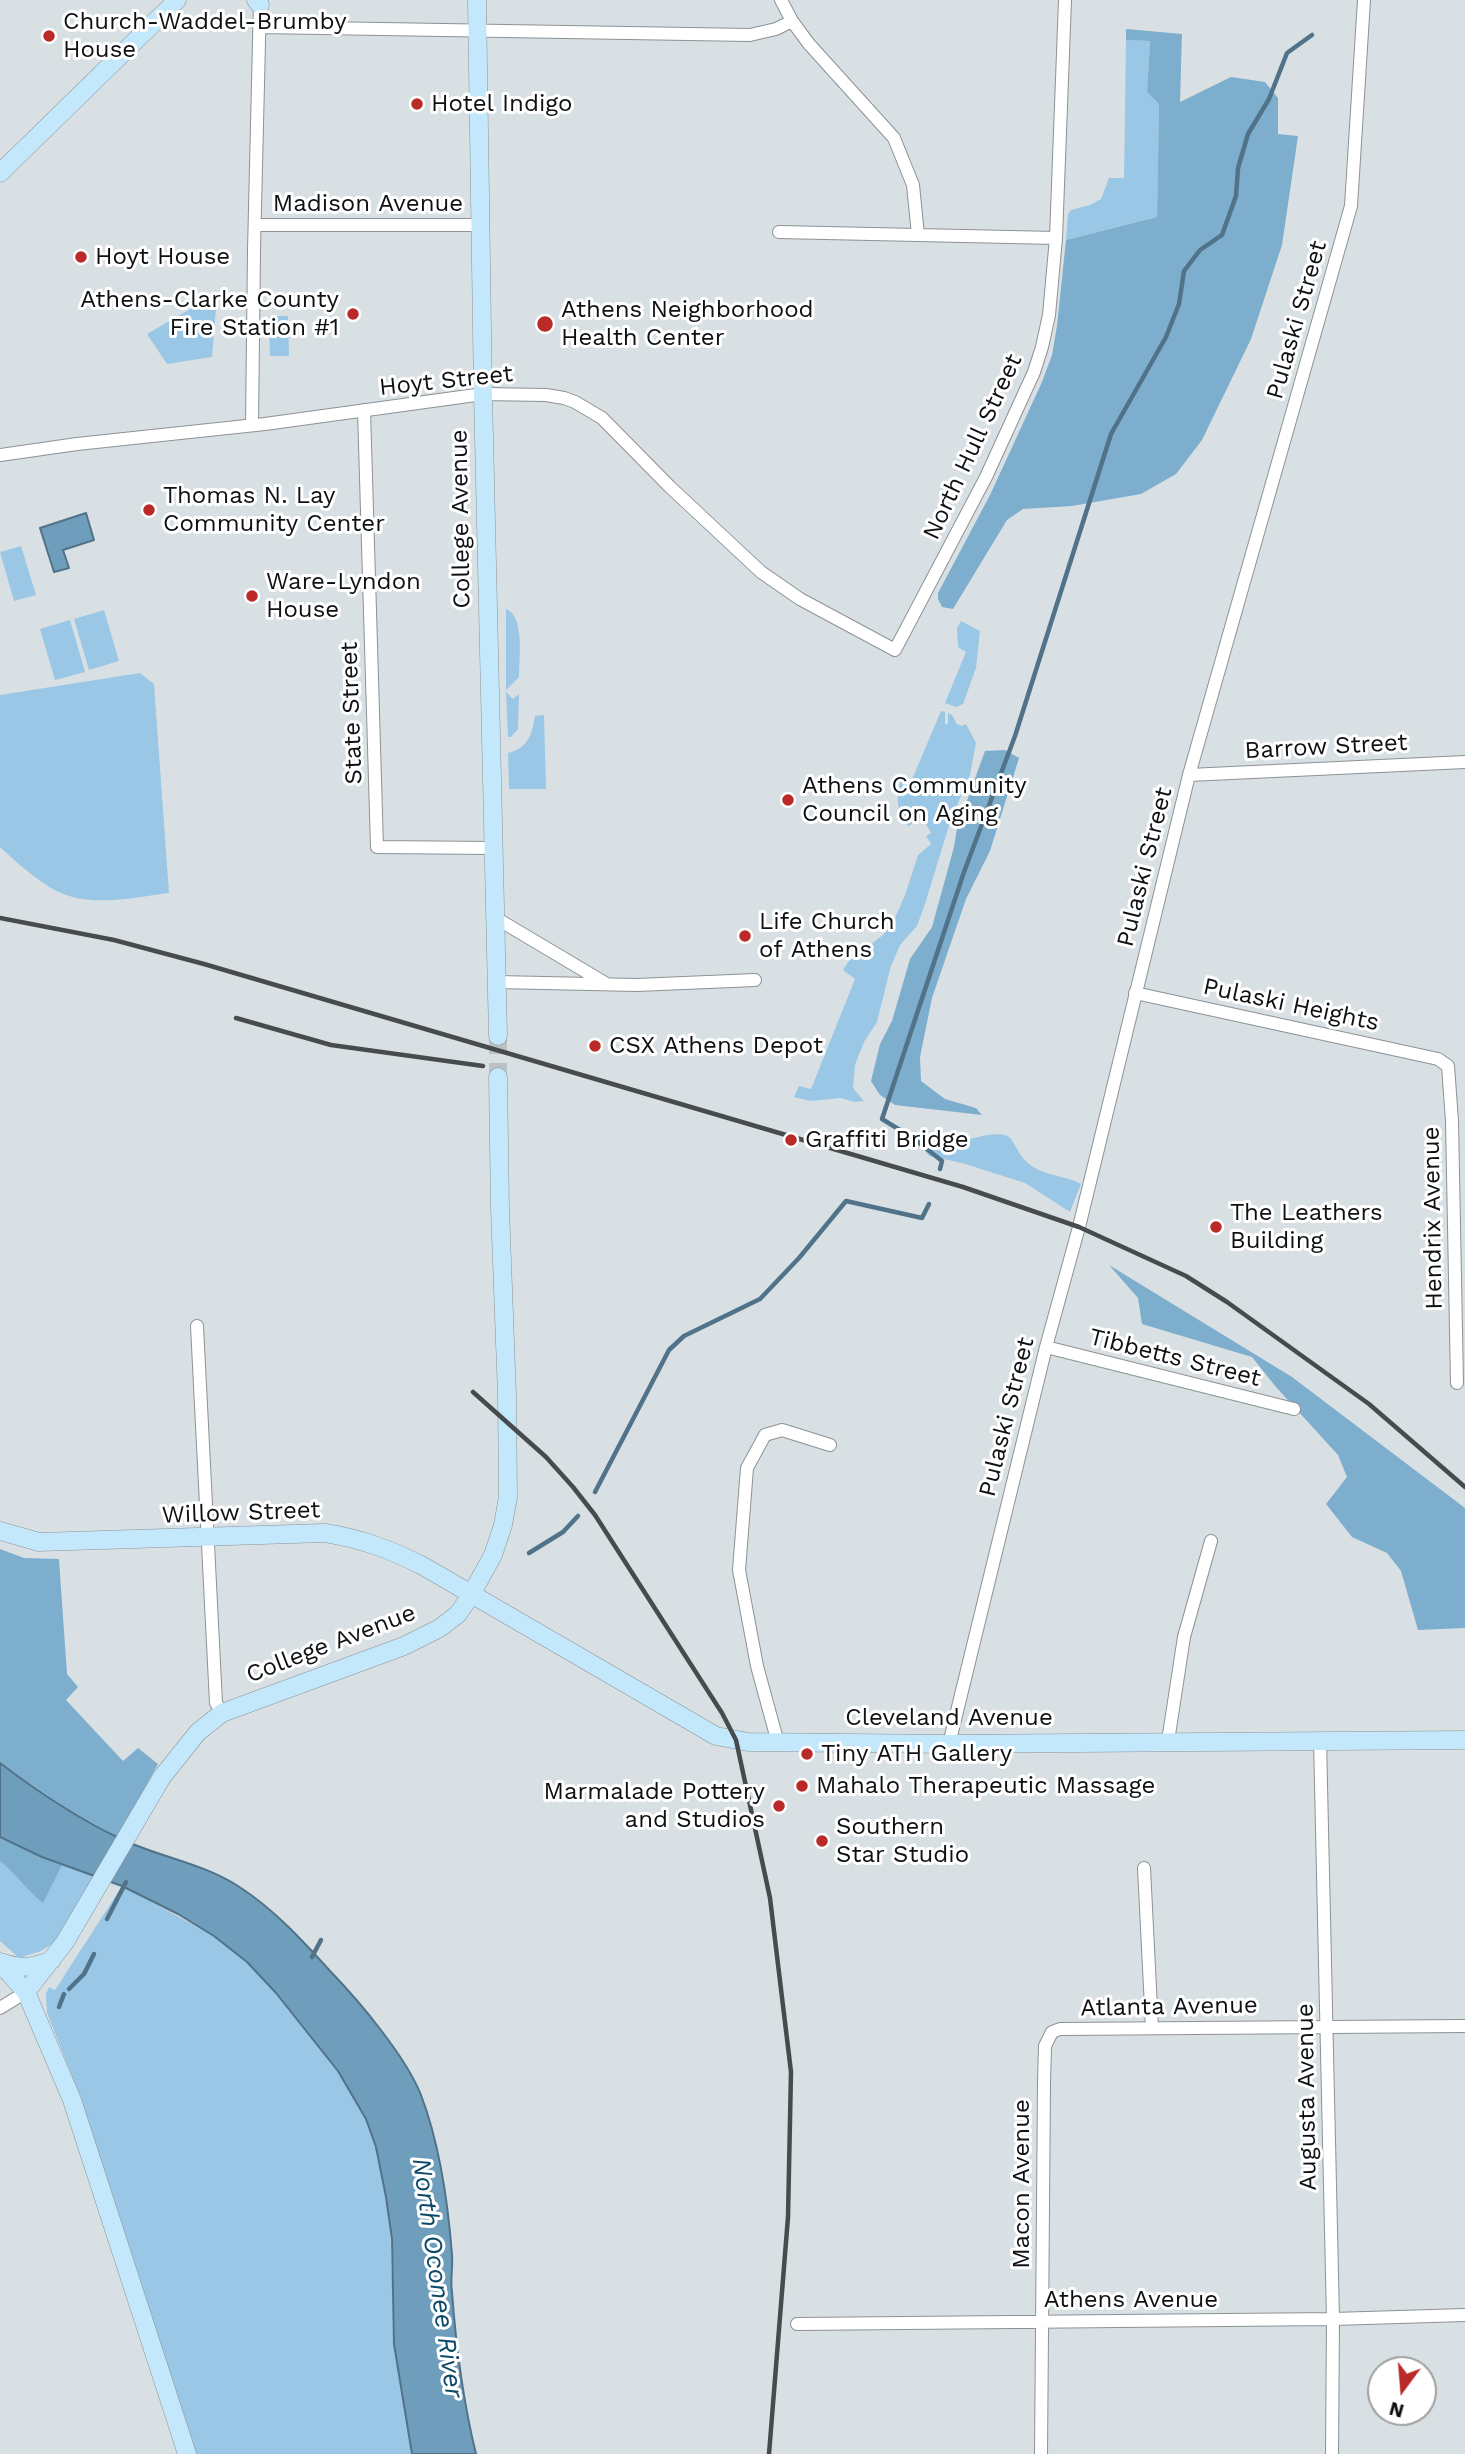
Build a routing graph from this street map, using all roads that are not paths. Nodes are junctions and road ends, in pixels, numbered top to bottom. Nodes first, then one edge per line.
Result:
1 (177, 0) edge
2 (477, 0) edge
3 (781, 0) edge
4 (1065, 0) edge
5 (1364, 0) edge
6 (259, 2) edge
7 (792, 21) junction
8 (259, 27) junction
9 (478, 30) junction
10 (1, 174) edge
11 (255, 225) junction
12 (482, 225) junction
13 (779, 232) dead end
14 (918, 235) junction
15 (1056, 238) junction
16 (483, 394) junction
17 (365, 410) junction
18 (252, 425) junction
19 (0, 455) edge
20 (895, 650) joint
21 (1465, 762) edge
22 (1189, 775) junction
23 (493, 848) junction
24 (494, 917) junction
25 (755, 980) dead end
26 (497, 982) junction
27 (608, 985) junction
28 (1135, 993) junction
29 (498, 1036) tunnel mouth
30 (1438, 1059) joint
31 (499, 1077) tunnel mouth
32 (197, 1326) dead end
33 (1046, 1347) junction
34 (1457, 1382) dead end
35 (1294, 1409) dead end
36 (830, 1445) dead end
37 (0, 1531) edge
38 (209, 1538) junction
39 (1211, 1541) dead end
40 (471, 1595) junction
41 (222, 1713) junction
42 (1320, 1740) junction
43 (1465, 1740) edge
44 (1168, 1741) junction
45 (778, 1743) junction
46 (949, 1744) junction
47 (1144, 1868) dead end
48 (52, 1961) junction
49 (0, 1962) edge
50 (26, 1992) junction
51 (0, 2008) edge
52 (1465, 2026) edge
53 (1326, 2027) junction
54 (1152, 2028) junction
55 (1044, 2082) joint
56 (1465, 2315) edge
57 (1333, 2319) junction
58 (1042, 2322) junction
59 (797, 2324) dead end
60 (187, 2454) edge
61 (1041, 2454) edge
62 (1332, 2454) edge

1 - 10 street
2 - 9 street, College Avenue
3 - 7 street
4 - 15 street, North Hull Street
5 - 22 street, Pulaski Street
6 - 8 street
7 - 9 street
7 - 14 street
8 - 9 street
8 - 11 street
9 - 12 street, College Avenue
11 - 12 street, Madison Avenue
11 - 18 street
12 - 16 street, College Avenue
13 - 14 street
14 - 15 street
15 - 20 street, North Hull Street
16 - 17 street, Hoyt Street
16 - 20 street, Hoyt Street
16 - 23 street, College Avenue
17 - 18 street, Hoyt Street
17 - 23 street, State Street
18 - 19 street, Hoyt Street
21 - 22 street, Barrow Street
22 - 28 street, Pulaski Street
23 - 24 street, College Avenue
24 - 26 street, College Avenue
24 - 27 street
25 - 27 street
26 - 27 street
26 - 29 street, College Avenue
28 - 30 street, Pulaski Heights
28 - 33 street, Pulaski Street
30 - 34 street, Hendrix Avenue
31 - 40 street, College Avenue
32 - 38 street
33 - 35 street, Tibbetts Street
33 - 46 street, Pulaski Street
36 - 45 street
37 - 38 street, Willow Street
38 - 40 street, Willow Street
38 - 41 street
39 - 44 street
40 - 41 street, College Avenue
40 - 45 street, Cleveland Avenue
41 - 48 street, College Avenue
42 - 43 street, Cleveland Avenue
42 - 44 street, Cleveland Avenue
42 - 53 street, Augusta Avenue
44 - 46 street, Cleveland Avenue
45 - 46 street, Cleveland Avenue
47 - 54 street
48 - 49 street
48 - 50 street, College Avenue
49 - 50 street
50 - 51 street
50 - 60 street
52 - 53 street, Atlanta Avenue
53 - 54 street, Atlanta Avenue
53 - 57 street, Augusta Avenue
54 - 55 street, Atlanta Avenue
55 - 58 street, Macon Avenue
56 - 57 street, Athens Avenue
57 - 58 street, Athens Avenue
57 - 62 street, Augusta Avenue
58 - 59 street, Athens Avenue
58 - 61 street, Macon Avenue

